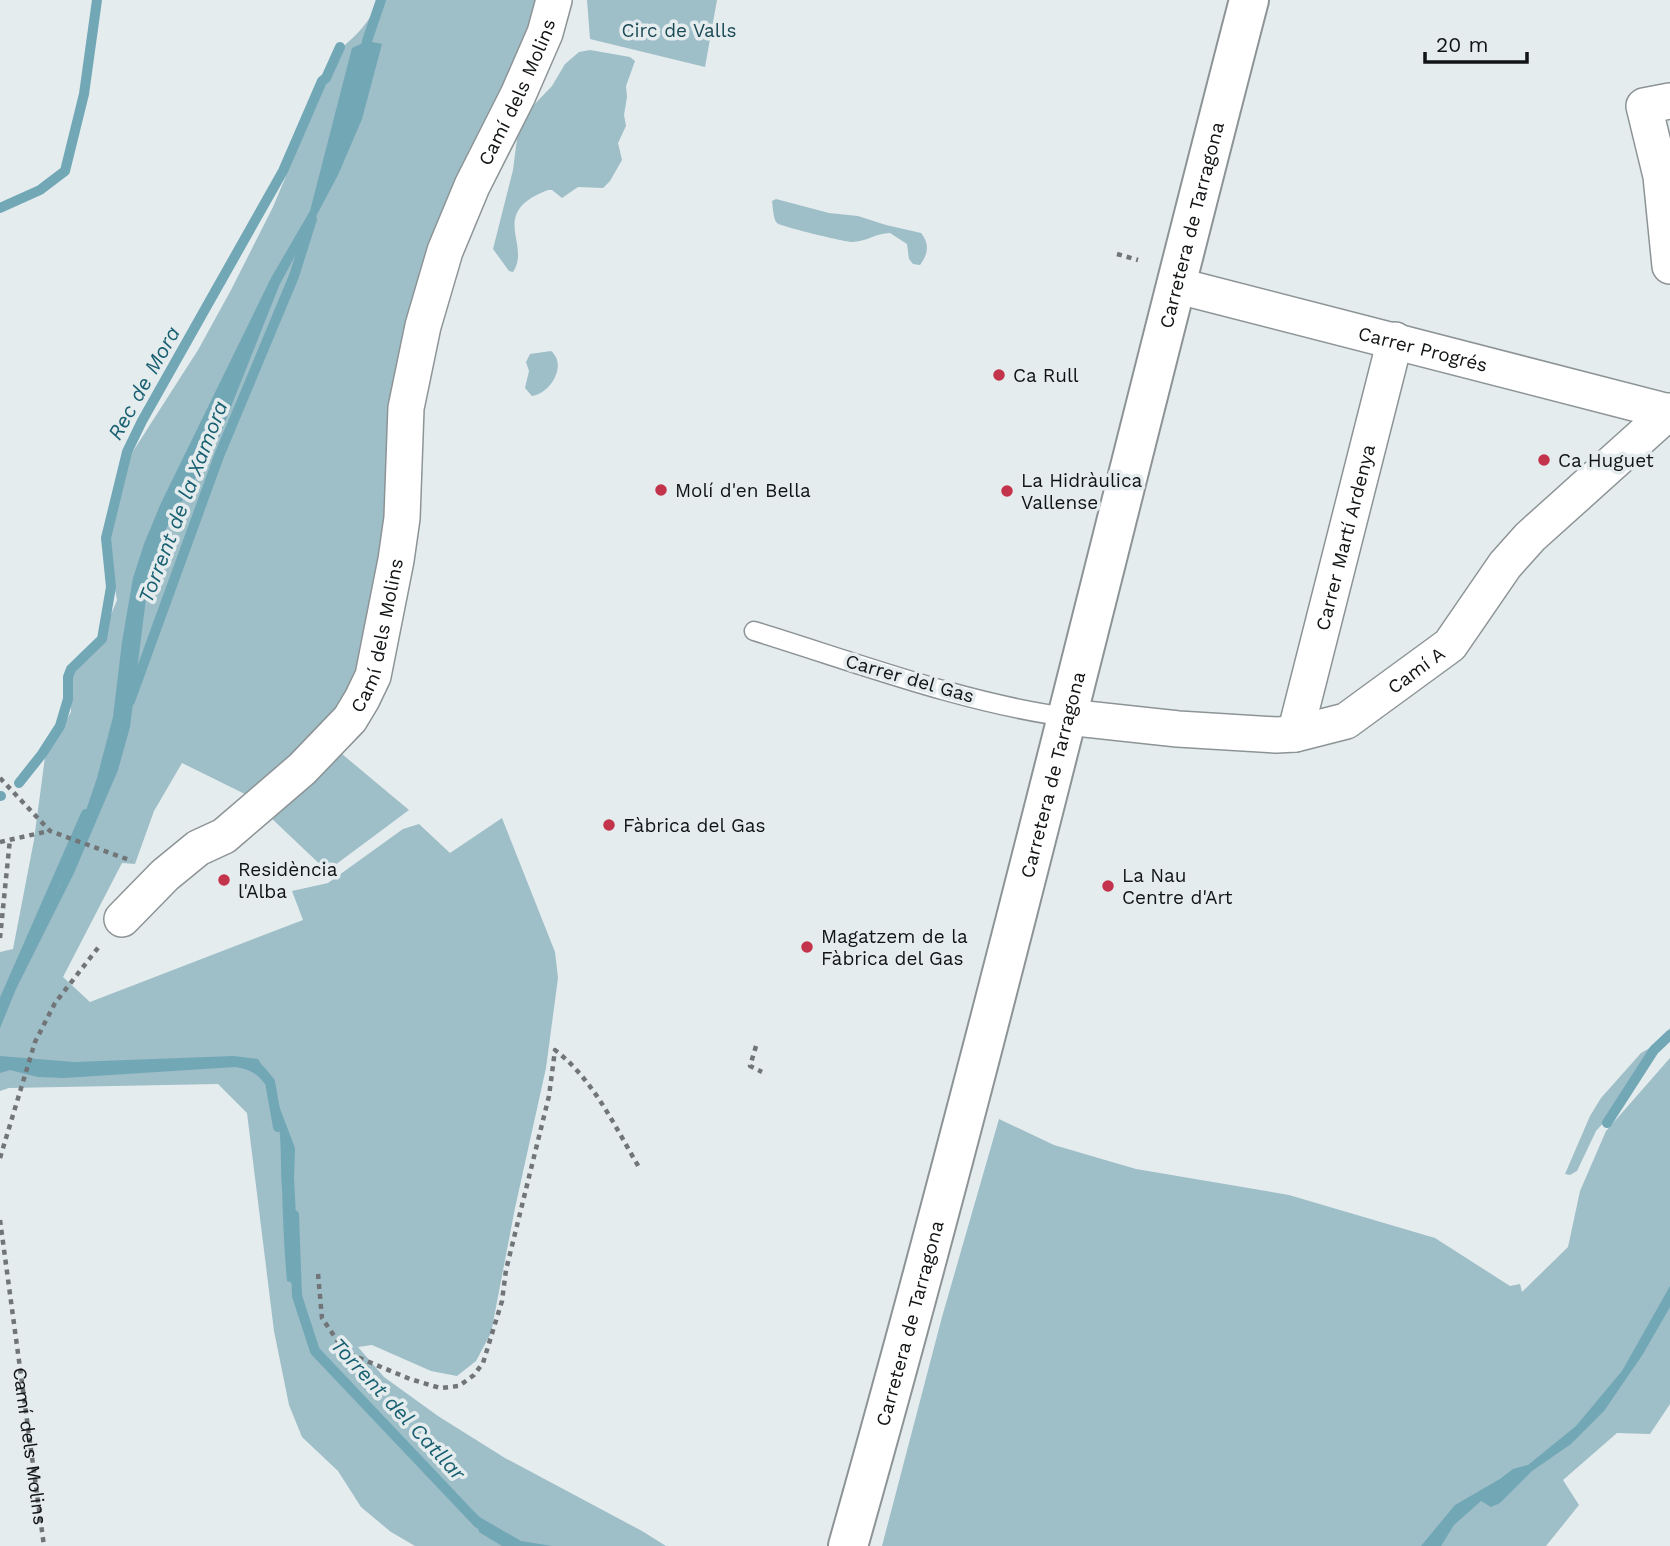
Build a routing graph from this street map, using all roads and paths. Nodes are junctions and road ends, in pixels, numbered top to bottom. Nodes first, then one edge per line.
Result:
1 (554, 0) edge
2 (1249, 0) edge
3 (1670, 101) edge
4 (1116, 254) dead end
5 (1138, 260) dead end
6 (1670, 266) edge
7 (1175, 285) junction
8 (1395, 340) junction
9 (1669, 412) edge
10 (754, 631) dead end
11 (1067, 717) junction
12 (1295, 734) junction
13 (0, 778) edge
14 (50, 831) junction
15 (10, 839) junction
16 (0, 842) edge
17 (110, 852) dead end
18 (122, 919) joint
19 (0, 931) edge
20 (0, 938) edge
21 (756, 1046) dead end
22 (762, 1072) dead end
23 (0, 1158) edge
24 (640, 1169) dead end
25 (0, 1220) edge
26 (318, 1273) dead end
27 (44, 1546) edge
28 (848, 1546) edge

1 - 18 street, Camí dels Molins
2 - 7 main road, Carretera de Tarragona
3 - 6 street
4 - 5 path
7 - 8 street, Carrer Progrés
7 - 11 main road, Carretera de Tarragona
8 - 9 street, Carrer Progrés
8 - 12 street, Carrer Martí Ardenya
9 - 12 street, Camí A
10 - 11 lane, Carrer del Gas
11 - 12 street, Camí A
11 - 28 main road, Carretera de Tarragona
13 - 14 path
14 - 15 path
14 - 17 path
15 - 16 path
15 - 19 path
18 - 23 path
19 - 20 path
21 - 22 path
24 - 26 path
25 - 27 path, Camí dels Molins

